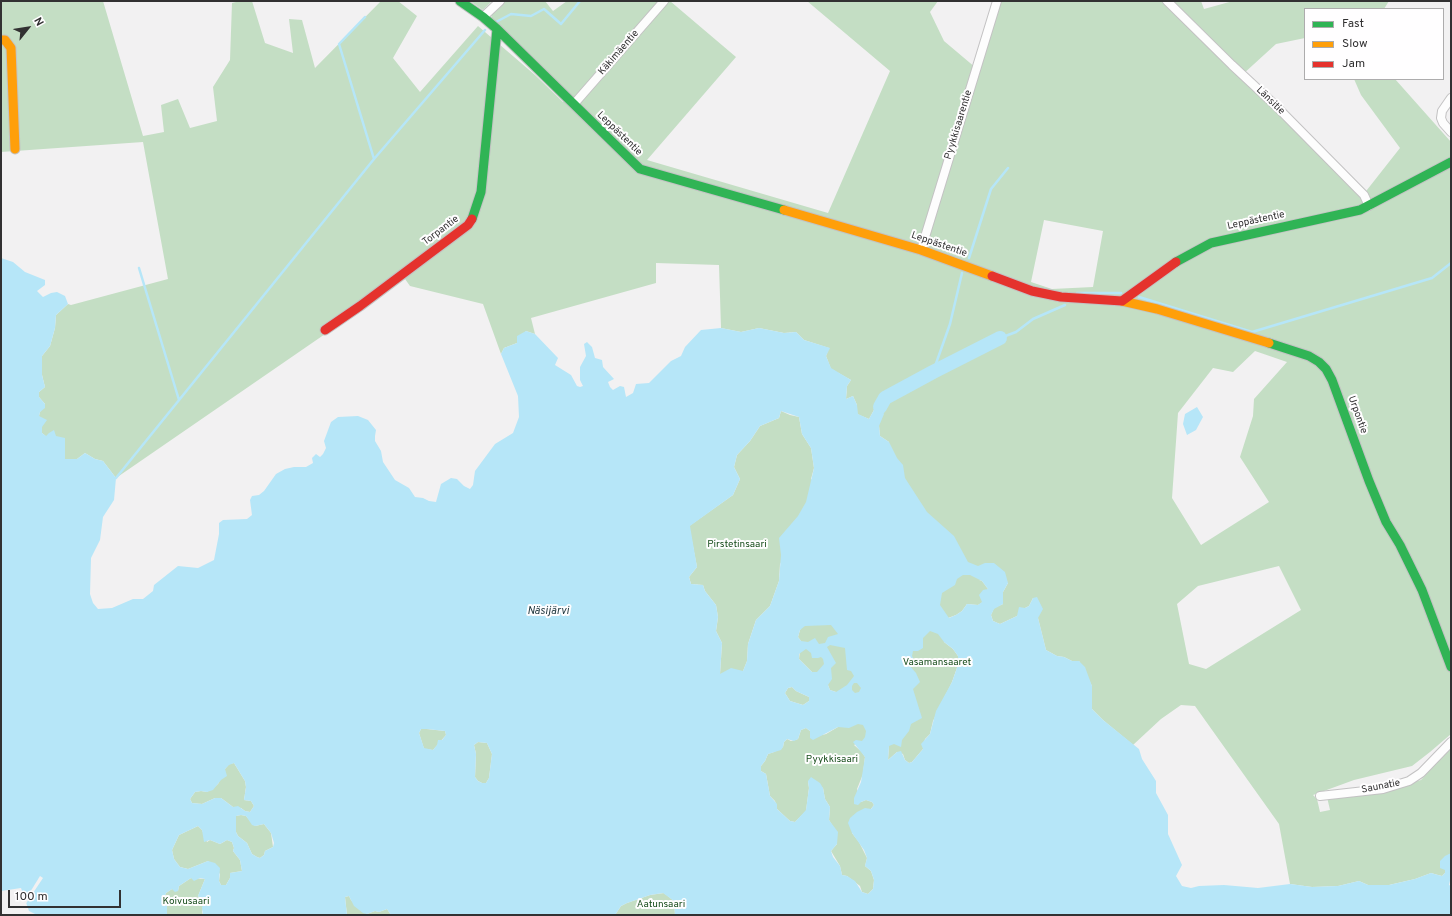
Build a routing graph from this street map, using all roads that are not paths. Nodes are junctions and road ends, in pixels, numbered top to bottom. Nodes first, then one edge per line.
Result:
1 (460, 1) edge
2 (500, 1) edge
3 (664, 1) edge
4 (997, 1) edge
5 (1167, 1) edge
6 (483, 17) junction
7 (497, 29) junction
8 (1, 40) edge
9 (1451, 98) edge
10 (574, 104) junction
11 (1451, 132) edge
12 (15, 149) dead end
13 (1451, 162) edge
14 (1368, 206) junction
15 (921, 250) junction
16 (1122, 301) junction
17 (325, 330) dead end
18 (1451, 667) edge
19 (1451, 742) edge
20 (1320, 796) dead end

1 - 6 street, Leppästentie
2 - 6 street
3 - 10 street, Käkimäentie
4 - 15 street, Pyykkisaarentie
5 - 14 street, Länsitie
6 - 7 street, Leppästentie
7 - 10 street, Leppästentie
7 - 17 street, Torpantie
8 - 12 street
9 - 11 street
10 - 15 street, Leppästentie
13 - 14 street, Leppästentie
14 - 16 street, Leppästentie
15 - 16 street, Leppästentie
16 - 18 street, Urpontie
19 - 20 street, Saunatie

